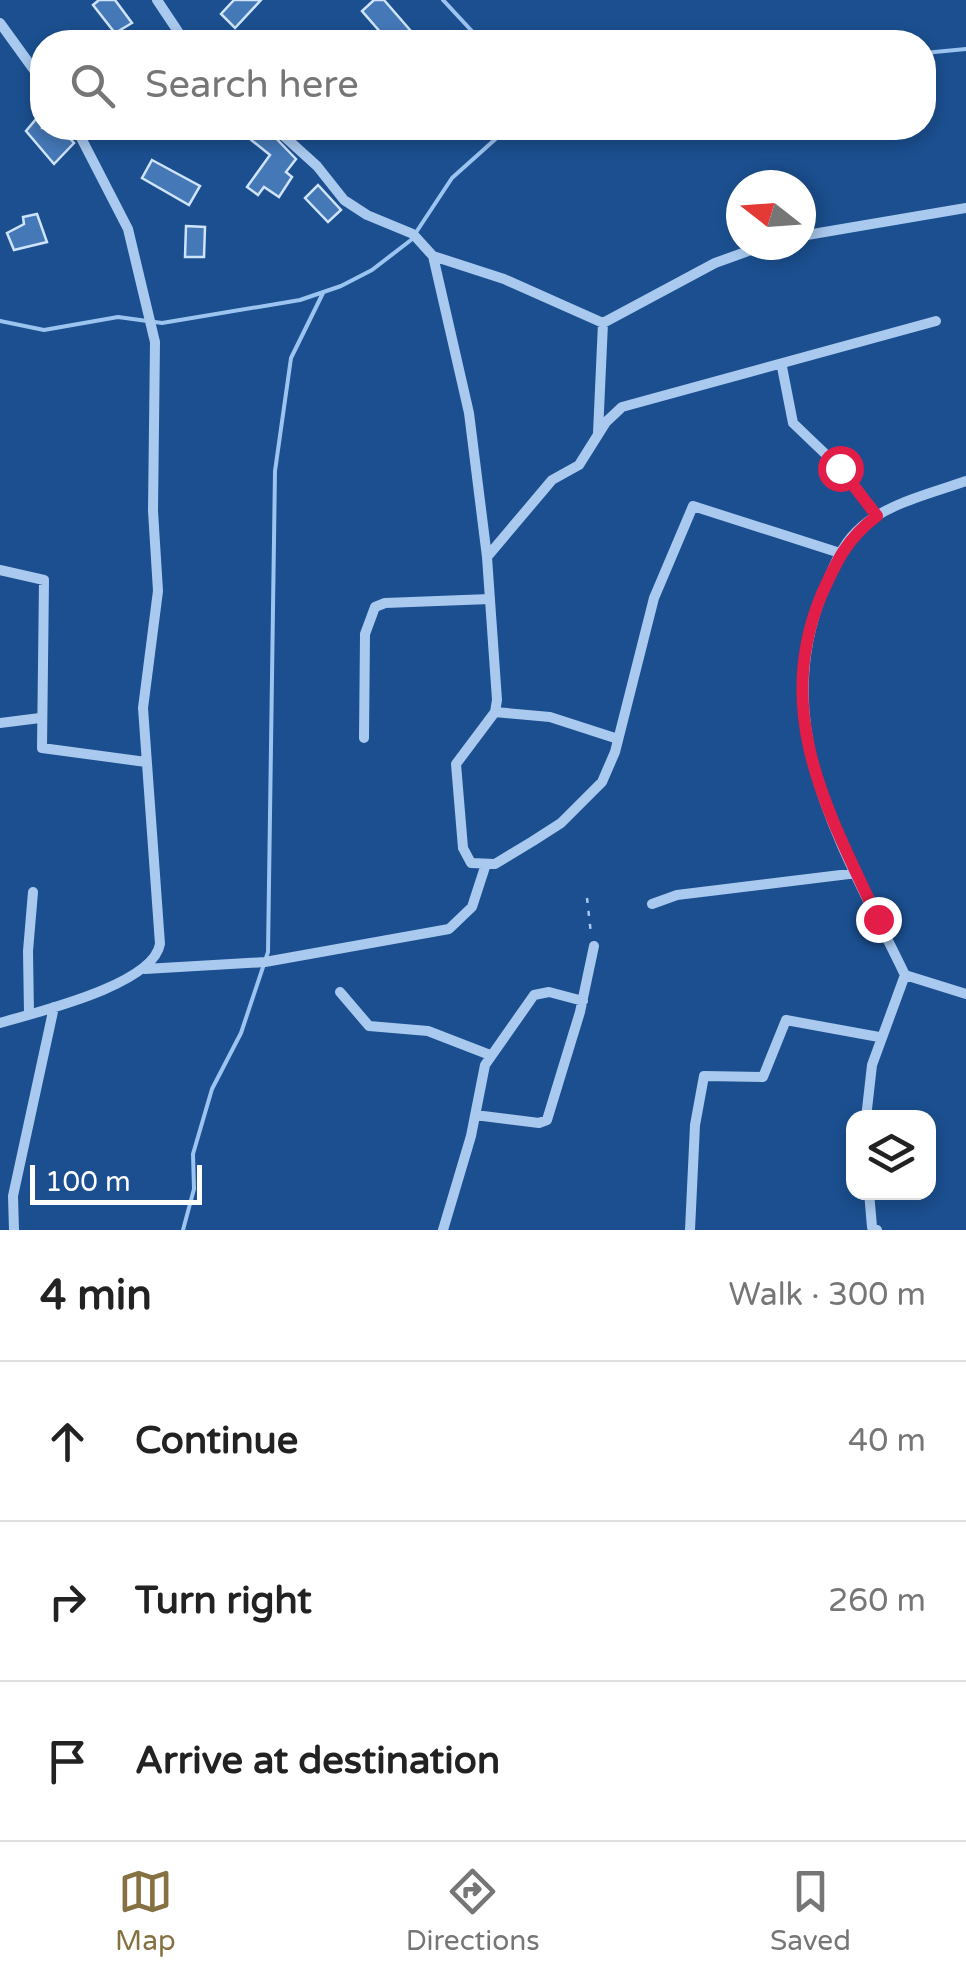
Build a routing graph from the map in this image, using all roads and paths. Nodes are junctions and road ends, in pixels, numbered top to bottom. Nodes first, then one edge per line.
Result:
1 (157, 0) edge
2 (0, 22) edge
3 (177, 30) edge
4 (30, 64) edge
5 (82, 140) edge
6 (288, 140) edge
7 (966, 208) edge
8 (816, 233) edge
9 (432, 256) junction
10 (726, 259) edge
11 (936, 321) dead end
12 (603, 323) junction
13 (782, 366) junction
14 (598, 434) junction
15 (966, 480) edge
16 (877, 516) junction
17 (840, 553) junction
18 (487, 558) junction
19 (0, 570) edge
20 (490, 599) junction
21 (496, 712) junction
22 (40, 718) junction
23 (0, 724) edge
24 (364, 738) dead end
25 (618, 740) junction
26 (146, 762) junction
27 (485, 867) junction
28 (857, 873) junction
29 (33, 892) dead end
30 (587, 898) dead end
31 (652, 904) dead end
32 (594, 946) joint
33 (144, 969) junction
34 (905, 975) junction
35 (340, 992) dead end
36 (966, 994) edge
37 (582, 1001) junction
38 (54, 1007) junction
39 (29, 1014) junction
40 (0, 1023) edge
41 (880, 1037) junction
42 (490, 1055) junction
43 (866, 1110) edge
44 (476, 1116) junction
45 (870, 1200) edge
46 (8, 1222) edge
47 (873, 1229) edge
48 (443, 1230) edge
49 (690, 1230) edge

1 - 3 street
2 - 4 street
5 - 26 street
6 - 9 street
7 - 8 street
9 - 12 street
9 - 18 street
10 - 12 street
11 - 13 street
12 - 14 street
13 - 14 street
13 - 16 street
14 - 18 street
15 - 16 street
16 - 17 street
17 - 25 street
17 - 28 street
18 - 20 street
19 - 22 street
20 - 21 street
20 - 24 street
21 - 25 street
21 - 27 street
22 - 23 street
22 - 26 street
25 - 27 street
26 - 33 street
27 - 33 street
28 - 31 street
28 - 34 street
29 - 39 street
30 - 32 path
32 - 37 street
33 - 38 street
34 - 36 street
34 - 41 street
35 - 42 street
37 - 42 street
37 - 44 street
38 - 39 street
38 - 46 street
39 - 40 street
41 - 43 street
41 - 49 street
42 - 44 street
44 - 48 street
45 - 47 street

